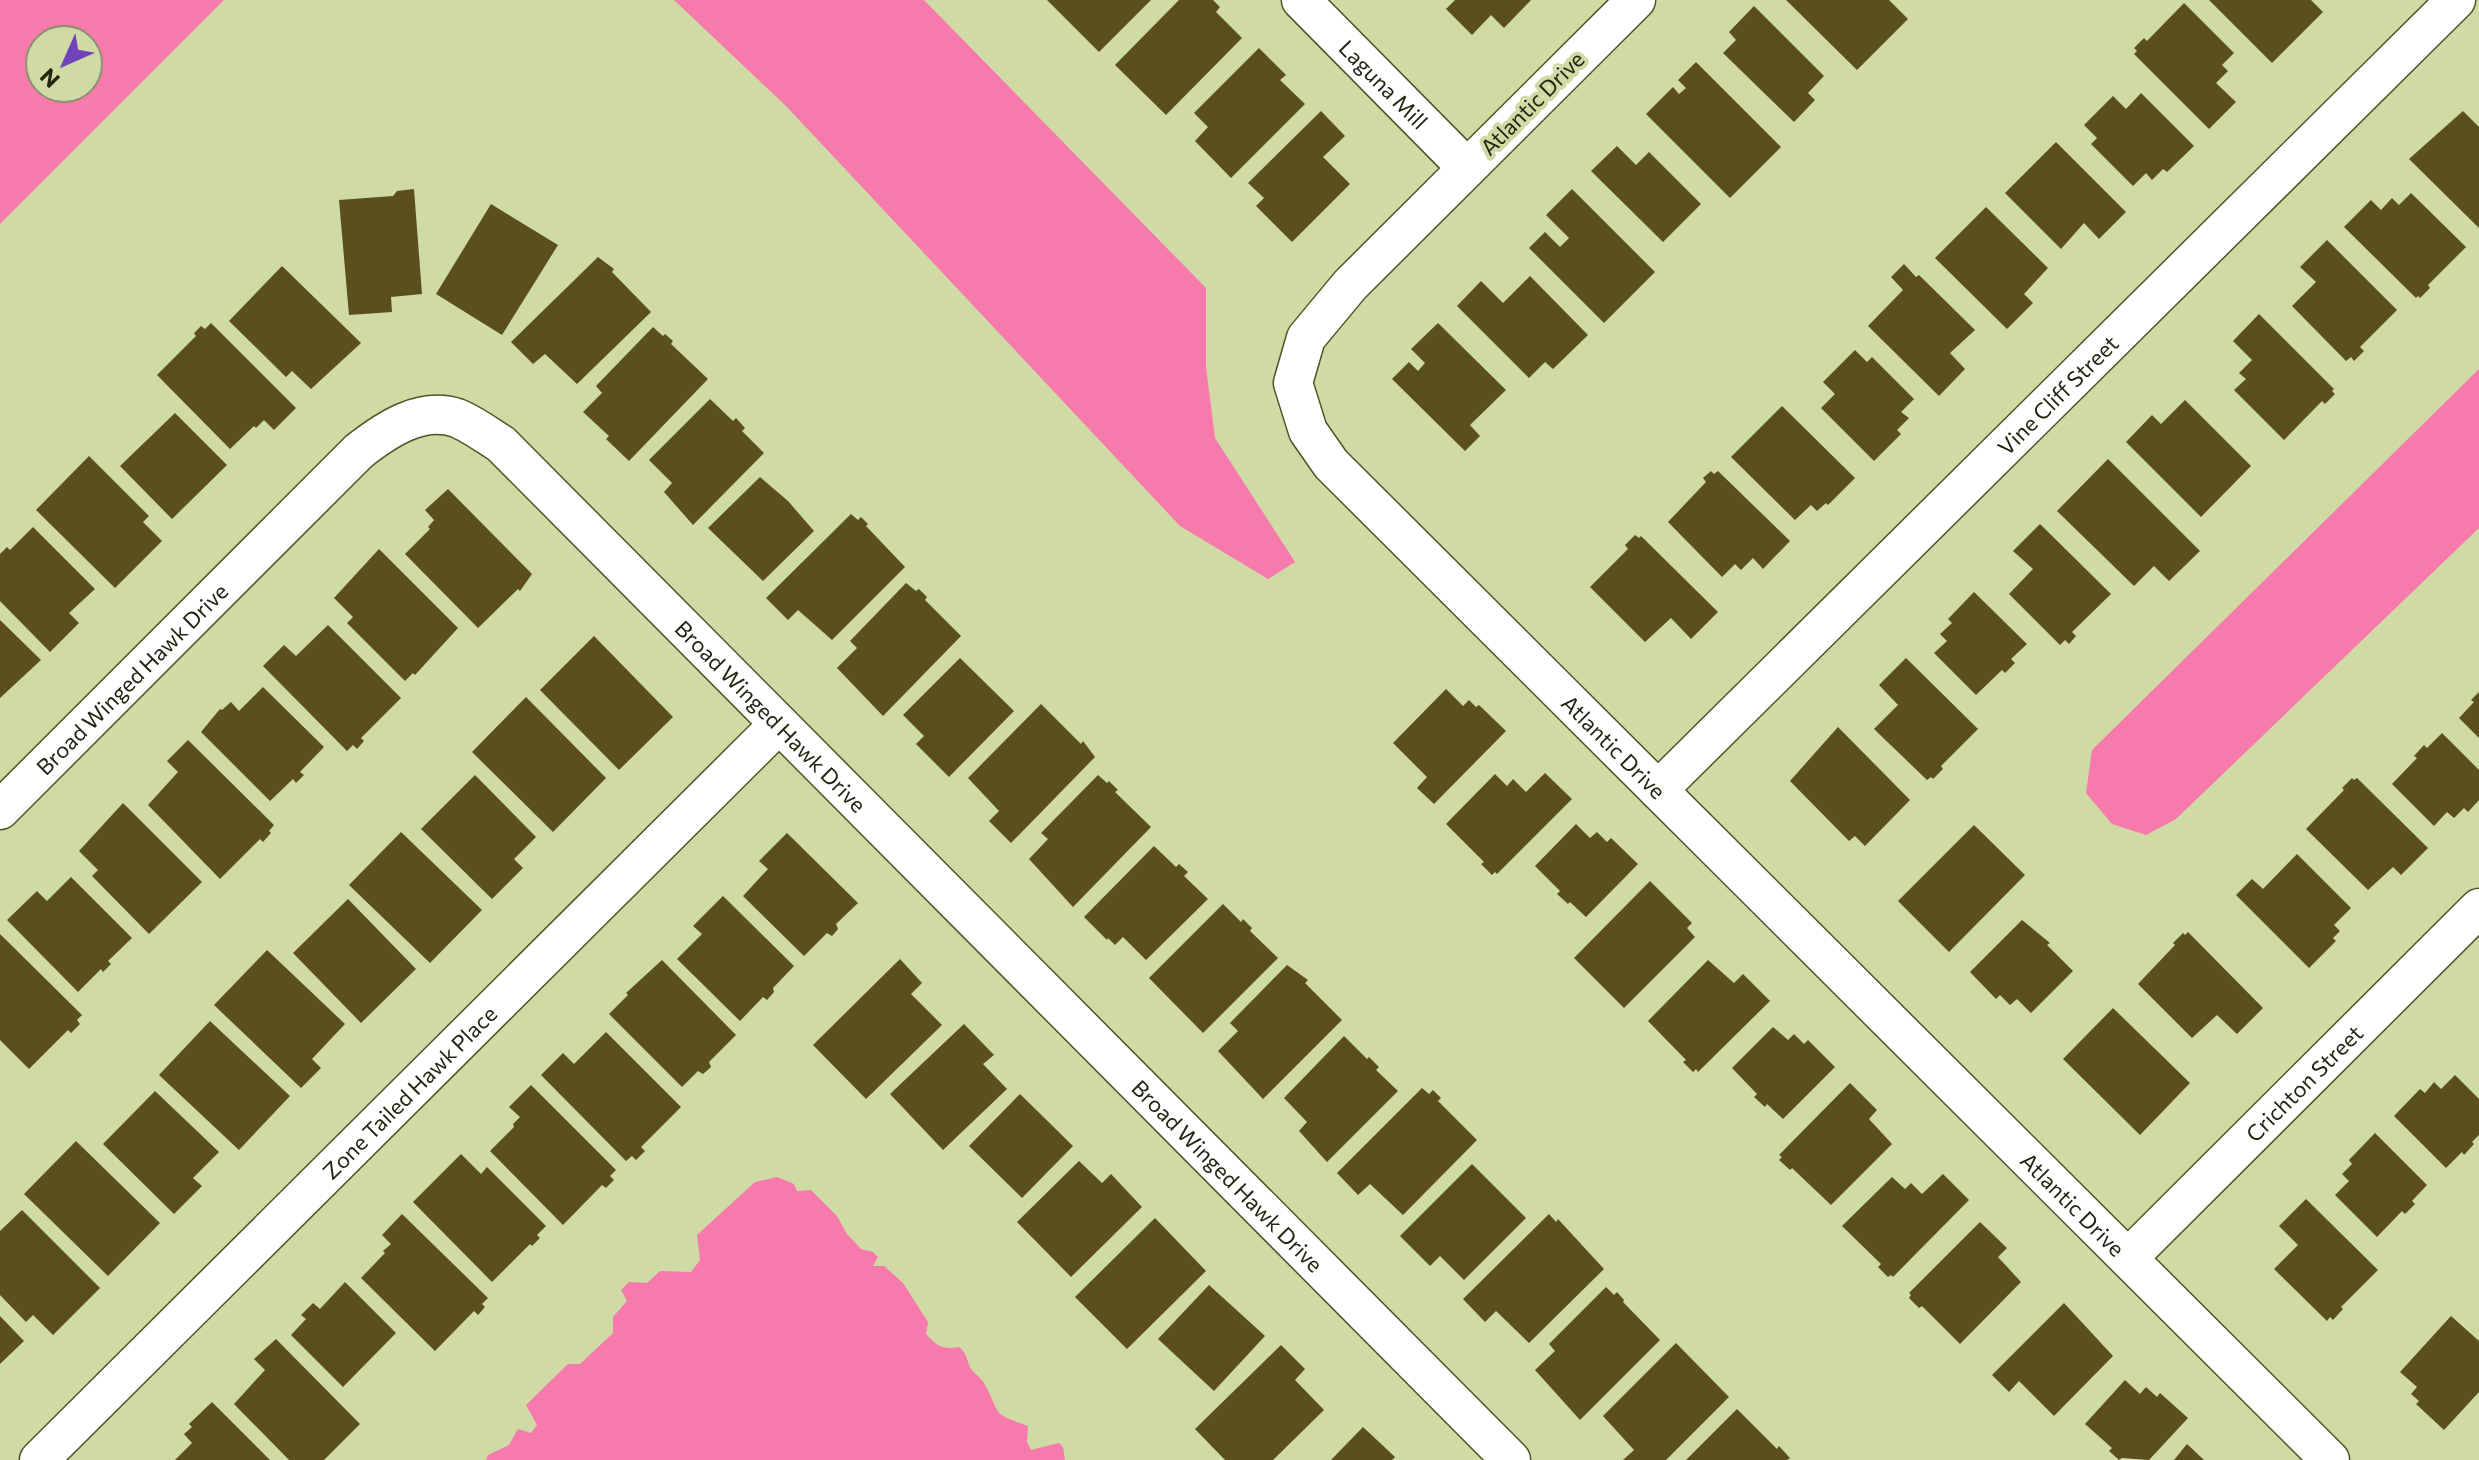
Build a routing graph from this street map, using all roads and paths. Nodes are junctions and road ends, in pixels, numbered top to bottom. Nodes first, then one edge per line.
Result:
1 (1301, 0) edge
2 (1636, 0) edge
3 (2456, 0) edge
4 (1467, 168) junction
5 (779, 724) junction
6 (1658, 790) junction
7 (0, 810) edge
8 (2479, 908) edge
9 (2128, 1258) junction
10 (39, 1460) edge
11 (1511, 1460) edge
12 (2330, 1460) edge

1 - 4 street, Laguna Mill
2 - 4 street, Atlantic Drive
3 - 6 street, Vine Cliff Street
4 - 6 street, Atlantic Drive
5 - 7 street, Broad Winged Hawk Drive
5 - 10 street, Zone Tailed Hawk Place
5 - 11 street, Broad Winged Hawk Drive
6 - 9 street, Atlantic Drive
8 - 9 street, Crichton Street
9 - 12 street, Atlantic Drive

